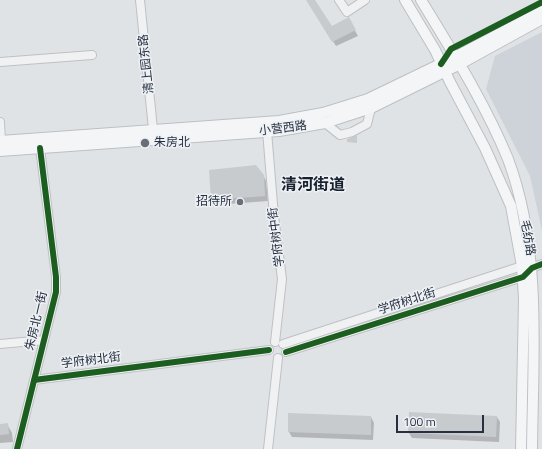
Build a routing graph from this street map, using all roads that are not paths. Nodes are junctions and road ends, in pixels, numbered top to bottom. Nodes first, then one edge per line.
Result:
1 (140, 0) edge
2 (339, 0) edge
3 (365, 0) edge
4 (406, 0) edge
5 (421, 0) edge
6 (542, 11) edge
7 (542, 19) edge
8 (92, 55) dead end
9 (458, 60) junction
10 (0, 62) edge
11 (443, 68) junction
12 (371, 108) junction
13 (0, 122) edge
14 (325, 123) junction
15 (153, 129) junction
16 (267, 131) junction
17 (0, 144) edge
18 (40, 148) junction
19 (542, 264) edge
20 (527, 267) junction
21 (523, 277) junction
22 (44, 340) junction
23 (275, 342) junction
24 (0, 344) edge
25 (284, 348) junction
26 (269, 350) junction
27 (278, 358) junction
28 (34, 380) junction
29 (17, 449) edge
30 (268, 449) edge
31 (521, 449) edge
32 (532, 449) edge

1 - 15 street, 清上园东路
2 - 3 street
4 - 11 main road, 毛纺路
5 - 9 main road, 毛纺路
6 - 9 main road, 小营西路
7 - 9 main road, 小营西路
8 - 10 street
9 - 11 main road, 小营西路
9 - 20 main road, 毛纺路
11 - 12 main road, 小营西路
11 - 15 main road, 小营西路
11 - 20 main road, 毛纺路
12 - 14 main road, 小营西路
12 - 14 street
13 - 17 street
14 - 16 main road, 小营西路
15 - 17 main road, 小营西路
16 - 18 main road, 小营西路
16 - 23 street, 学府树中街
17 - 18 main road, 小营西路
18 - 22 street, 朱房北一街
19 - 20 street, 学府树北街
20 - 21 main road, 毛纺路
20 - 25 street, 学府树北街
20 - 32 main road, 毛纺路
21 - 25 street, 学府树北街
21 - 31 main road, 毛纺路
22 - 24 street
22 - 28 street, 朱房北一街
23 - 25 street
23 - 26 street
25 - 27 street
26 - 27 street
26 - 28 street, 学府树北街
27 - 30 street
28 - 29 street, 朱房北一街

